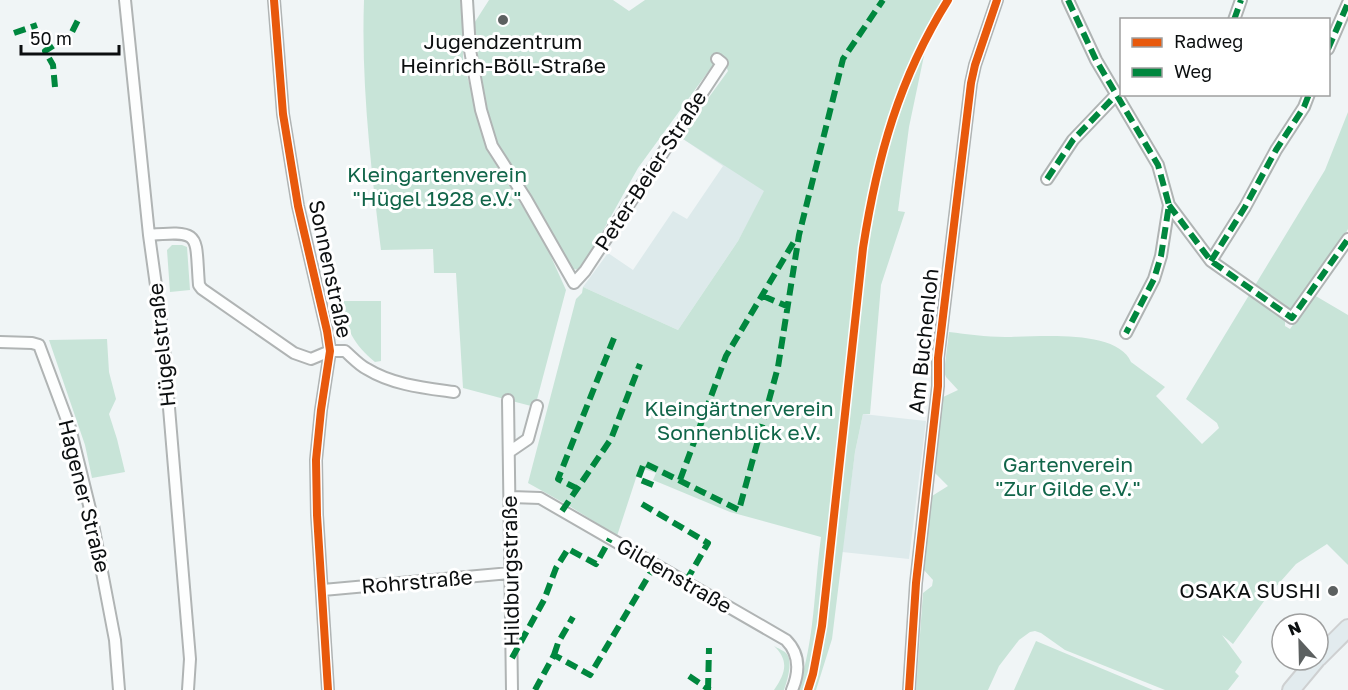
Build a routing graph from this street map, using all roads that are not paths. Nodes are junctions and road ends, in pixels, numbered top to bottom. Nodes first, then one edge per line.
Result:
1 (124, 0) edge
2 (274, 0) edge
3 (467, 0) edge
4 (997, 0) edge
5 (1068, 0) edge
6 (1241, 0) edge
7 (1348, 3) edge
8 (1235, 18) edge
9 (1330, 47) edge
10 (717, 59) dead end
11 (1115, 96) junction
12 (1308, 96) edge
13 (1047, 179) dead end
14 (1169, 206) junction
15 (149, 236) junction
16 (1348, 239) edge
17 (1211, 261) junction
18 (1126, 333) dead end
19 (0, 342) edge
20 (330, 351) junction
21 (454, 392) dead end
22 (508, 400) dead end
23 (537, 406) dead end
24 (509, 452) junction
25 (511, 497) junction
26 (511, 573) junction
27 (323, 590) junction
28 (1348, 628) edge
29 (1330, 646) edge
30 (1306, 672) edge
31 (119, 690) edge
32 (188, 690) edge
33 (328, 690) edge
34 (512, 690) edge
35 (792, 690) edge
36 (909, 690) edge
37 (1291, 690) edge

1 - 15 street, Hügelstraße
2 - 20 street, Sonnenstraße
3 - 10 street, Peter-Beier-Straße
4 - 36 street, Am Buchenloh
5 - 11 street
6 - 8 street
7 - 9 street
11 - 13 street
11 - 14 street
12 - 17 street
14 - 17 street
14 - 18 street
15 - 20 street
15 - 32 street, Hügelstraße
16 - 17 street
19 - 31 street, Hagener Straße
20 - 21 street
20 - 27 street, Sonnenstraße
22 - 24 street, Hildburgstraße
23 - 24 street
24 - 25 street, Hildburgstraße
25 - 26 street, Hildburgstraße
25 - 35 street, Gildenstraße
26 - 27 street, Rohrstraße
26 - 34 street, Hildburgstraße
27 - 33 street, Sonnenstraße
28 - 29 main road
30 - 37 main road

